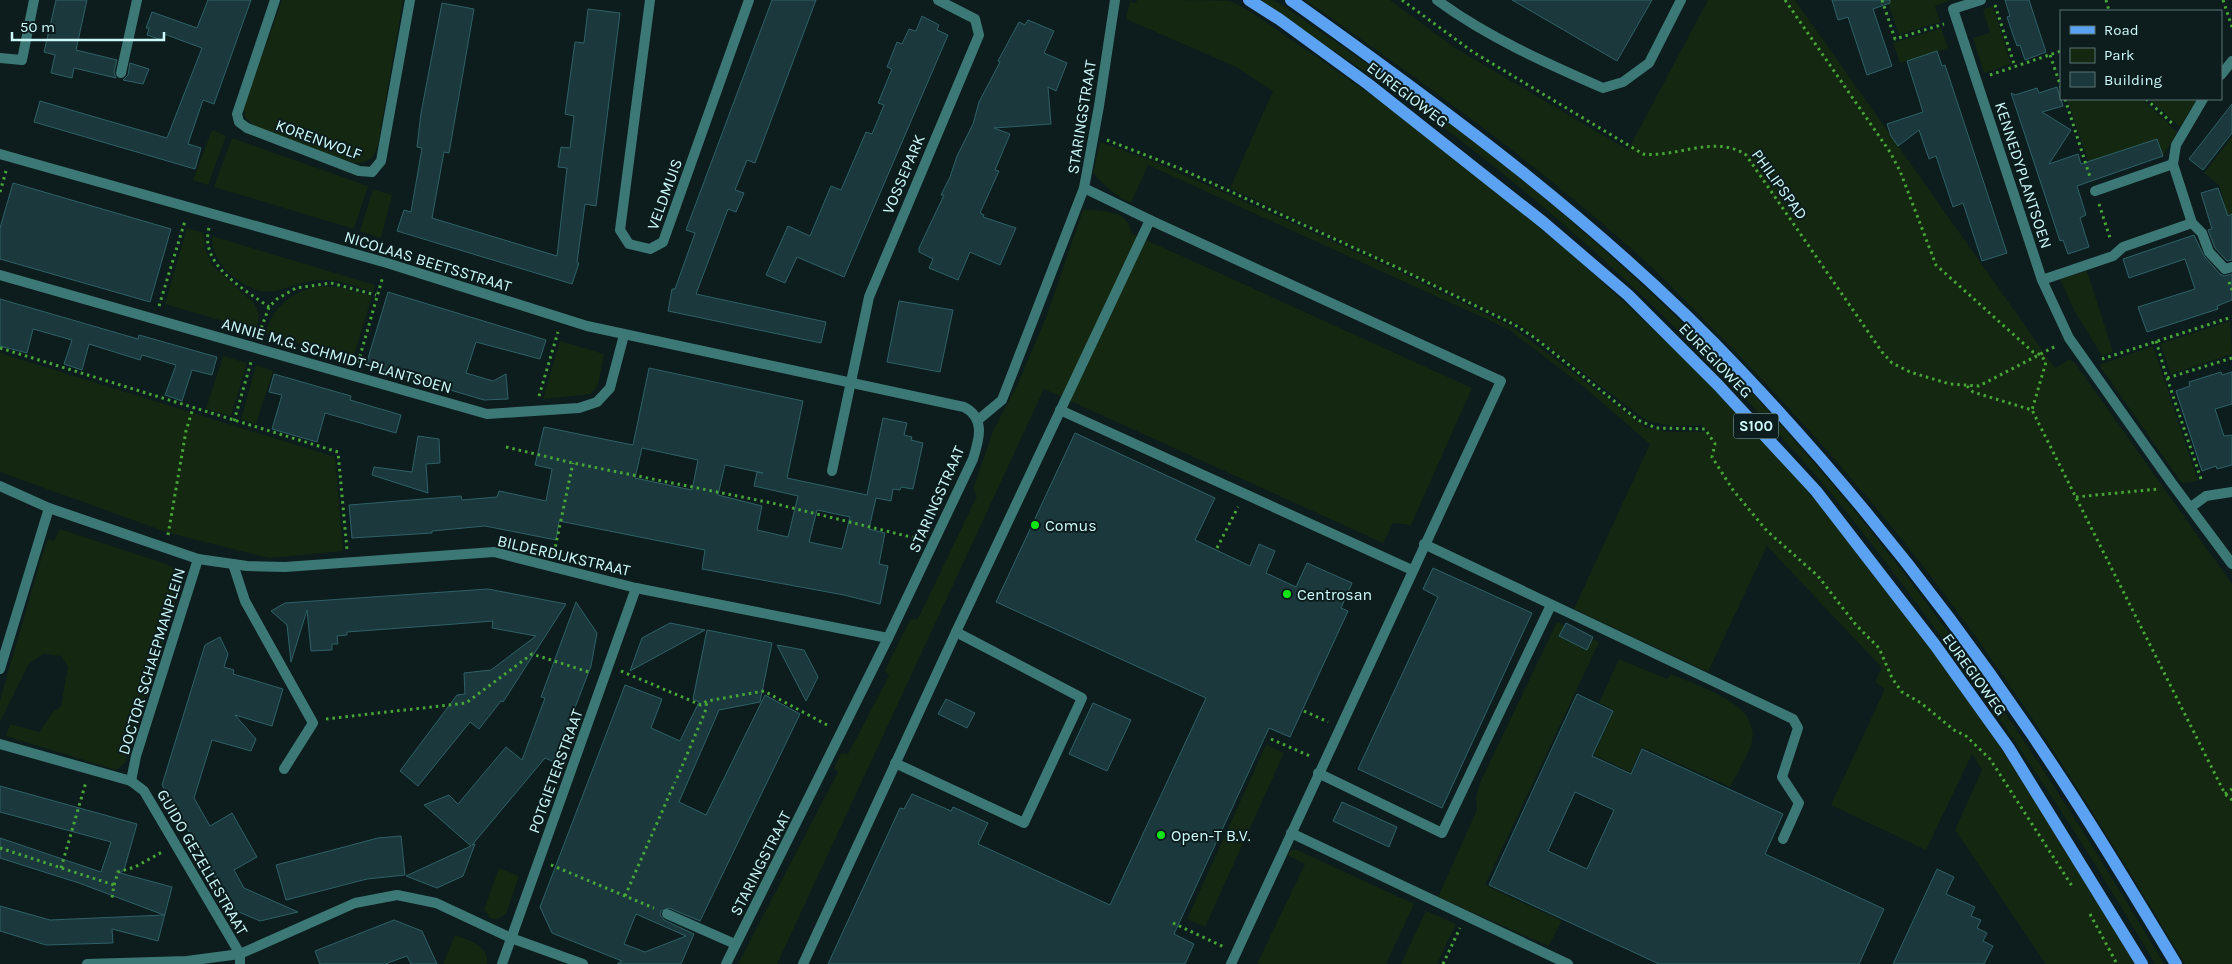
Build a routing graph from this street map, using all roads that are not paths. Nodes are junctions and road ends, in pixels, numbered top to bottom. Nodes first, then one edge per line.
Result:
1 (34, 0) edge
2 (137, 0) edge
3 (275, 0) edge
4 (410, 0) edge
5 (650, 0) edge
6 (749, 0) edge
7 (938, 0) edge
8 (1114, 0) edge
9 (1249, 0) edge
10 (1291, 0) edge
11 (1437, 0) edge
12 (1681, 0) edge
13 (1981, 0) edge
14 (0, 58) edge
15 (2232, 61) edge
16 (121, 73) dead end
17 (2222, 74) edge
18 (2202, 100) edge
19 (0, 154) edge
20 (2173, 164) junction
21 (1084, 188) junction
22 (2094, 191) dead end
23 (1150, 220) junction
24 (2192, 223) junction
25 (2232, 267) edge
26 (0, 275) edge
27 (2042, 280) junction
28 (624, 335) junction
29 (850, 384) junction
30 (1060, 410) junction
31 (978, 420) junction
32 (832, 471) dead end
33 (0, 486) edge
34 (2232, 492) edge
35 (2191, 507) junction
36 (49, 508) junction
37 (1424, 544) junction
38 (198, 558) junction
39 (233, 564) junction
40 (2232, 564) edge
41 (1412, 570) junction
42 (636, 588) junction
43 (1551, 605) junction
44 (956, 632) junction
45 (888, 638) junction
46 (0, 668) edge
47 (0, 744) edge
48 (895, 763) junction
49 (284, 769) dead end
50 (1318, 773) junction
51 (131, 781) junction
52 (1291, 833) junction
53 (1783, 839) dead end
54 (667, 914) road end
55 (511, 938) junction
56 (735, 944) junction
57 (240, 959) edge
58 (87, 964) edge
59 (502, 964) edge
60 (583, 964) edge
61 (726, 964) edge
62 (803, 964) edge
63 (1231, 964) edge
64 (1568, 964) edge
65 (2142, 964) edge
66 (2176, 964) edge

1 - 14 street
2 - 16 street
3 - 4 street, KORENWOLF
5 - 6 street, VELDMUIS
7 - 29 street, VOSSEPARK
8 - 21 street, STARINGSTRAAT
9 - 65 main road, EUREGIOWEG / S100
10 - 66 main road, EUREGIOWEG / S100
11 - 12 street
13 - 27 street, KENNEDYPLANTSOEN
15 - 17 street
18 - 20 street
19 - 28 street, NICOLAAS BEETSSTRAAT
20 - 22 street
20 - 24 street
21 - 23 street
21 - 31 street, STARINGSTRAAT
23 - 30 street
23 - 37 street
24 - 25 street
24 - 27 street
26 - 28 street, ANNIE M.G. SCHMIDT-PLANTSOEN
27 - 35 street, KENNEDYPLANTSOEN
28 - 29 street, NICOLAAS BEETSSTRAAT
29 - 31 street, NICOLAAS BEETSSTRAAT
29 - 32 street
30 - 41 street
30 - 44 street
31 - 45 street, STARINGSTRAAT
33 - 36 street, DOCTOR SCHAEPMANPLEIN
34 - 35 street
35 - 40 street, KENNEDYPLANTSOEN
36 - 38 street, DOCTOR SCHAEPMANPLEIN
36 - 46 street
37 - 41 street
37 - 43 street
38 - 39 street, BILDERDIJKSTRAAT
38 - 51 street, DOCTOR SCHAEPMANPLEIN
39 - 42 street, BILDERDIJKSTRAAT
39 - 49 street
41 - 50 street
42 - 45 street, BILDERDIJKSTRAAT
42 - 55 street, POTGIETERSTRAAT
43 - 50 street
43 - 53 street
44 - 48 street
44 - 48 street
45 - 56 street, STARINGSTRAAT
47 - 51 street, DOCTOR SCHAEPMANPLEIN
48 - 62 street
50 - 52 street
51 - 57 street, GUIDO GEZELLESTRAAT
52 - 63 street
52 - 64 street
54 - 56 street
55 - 57 street
55 - 59 street, POTGIETERSTRAAT
55 - 60 street
56 - 61 street, STARINGSTRAAT
57 - 58 street

